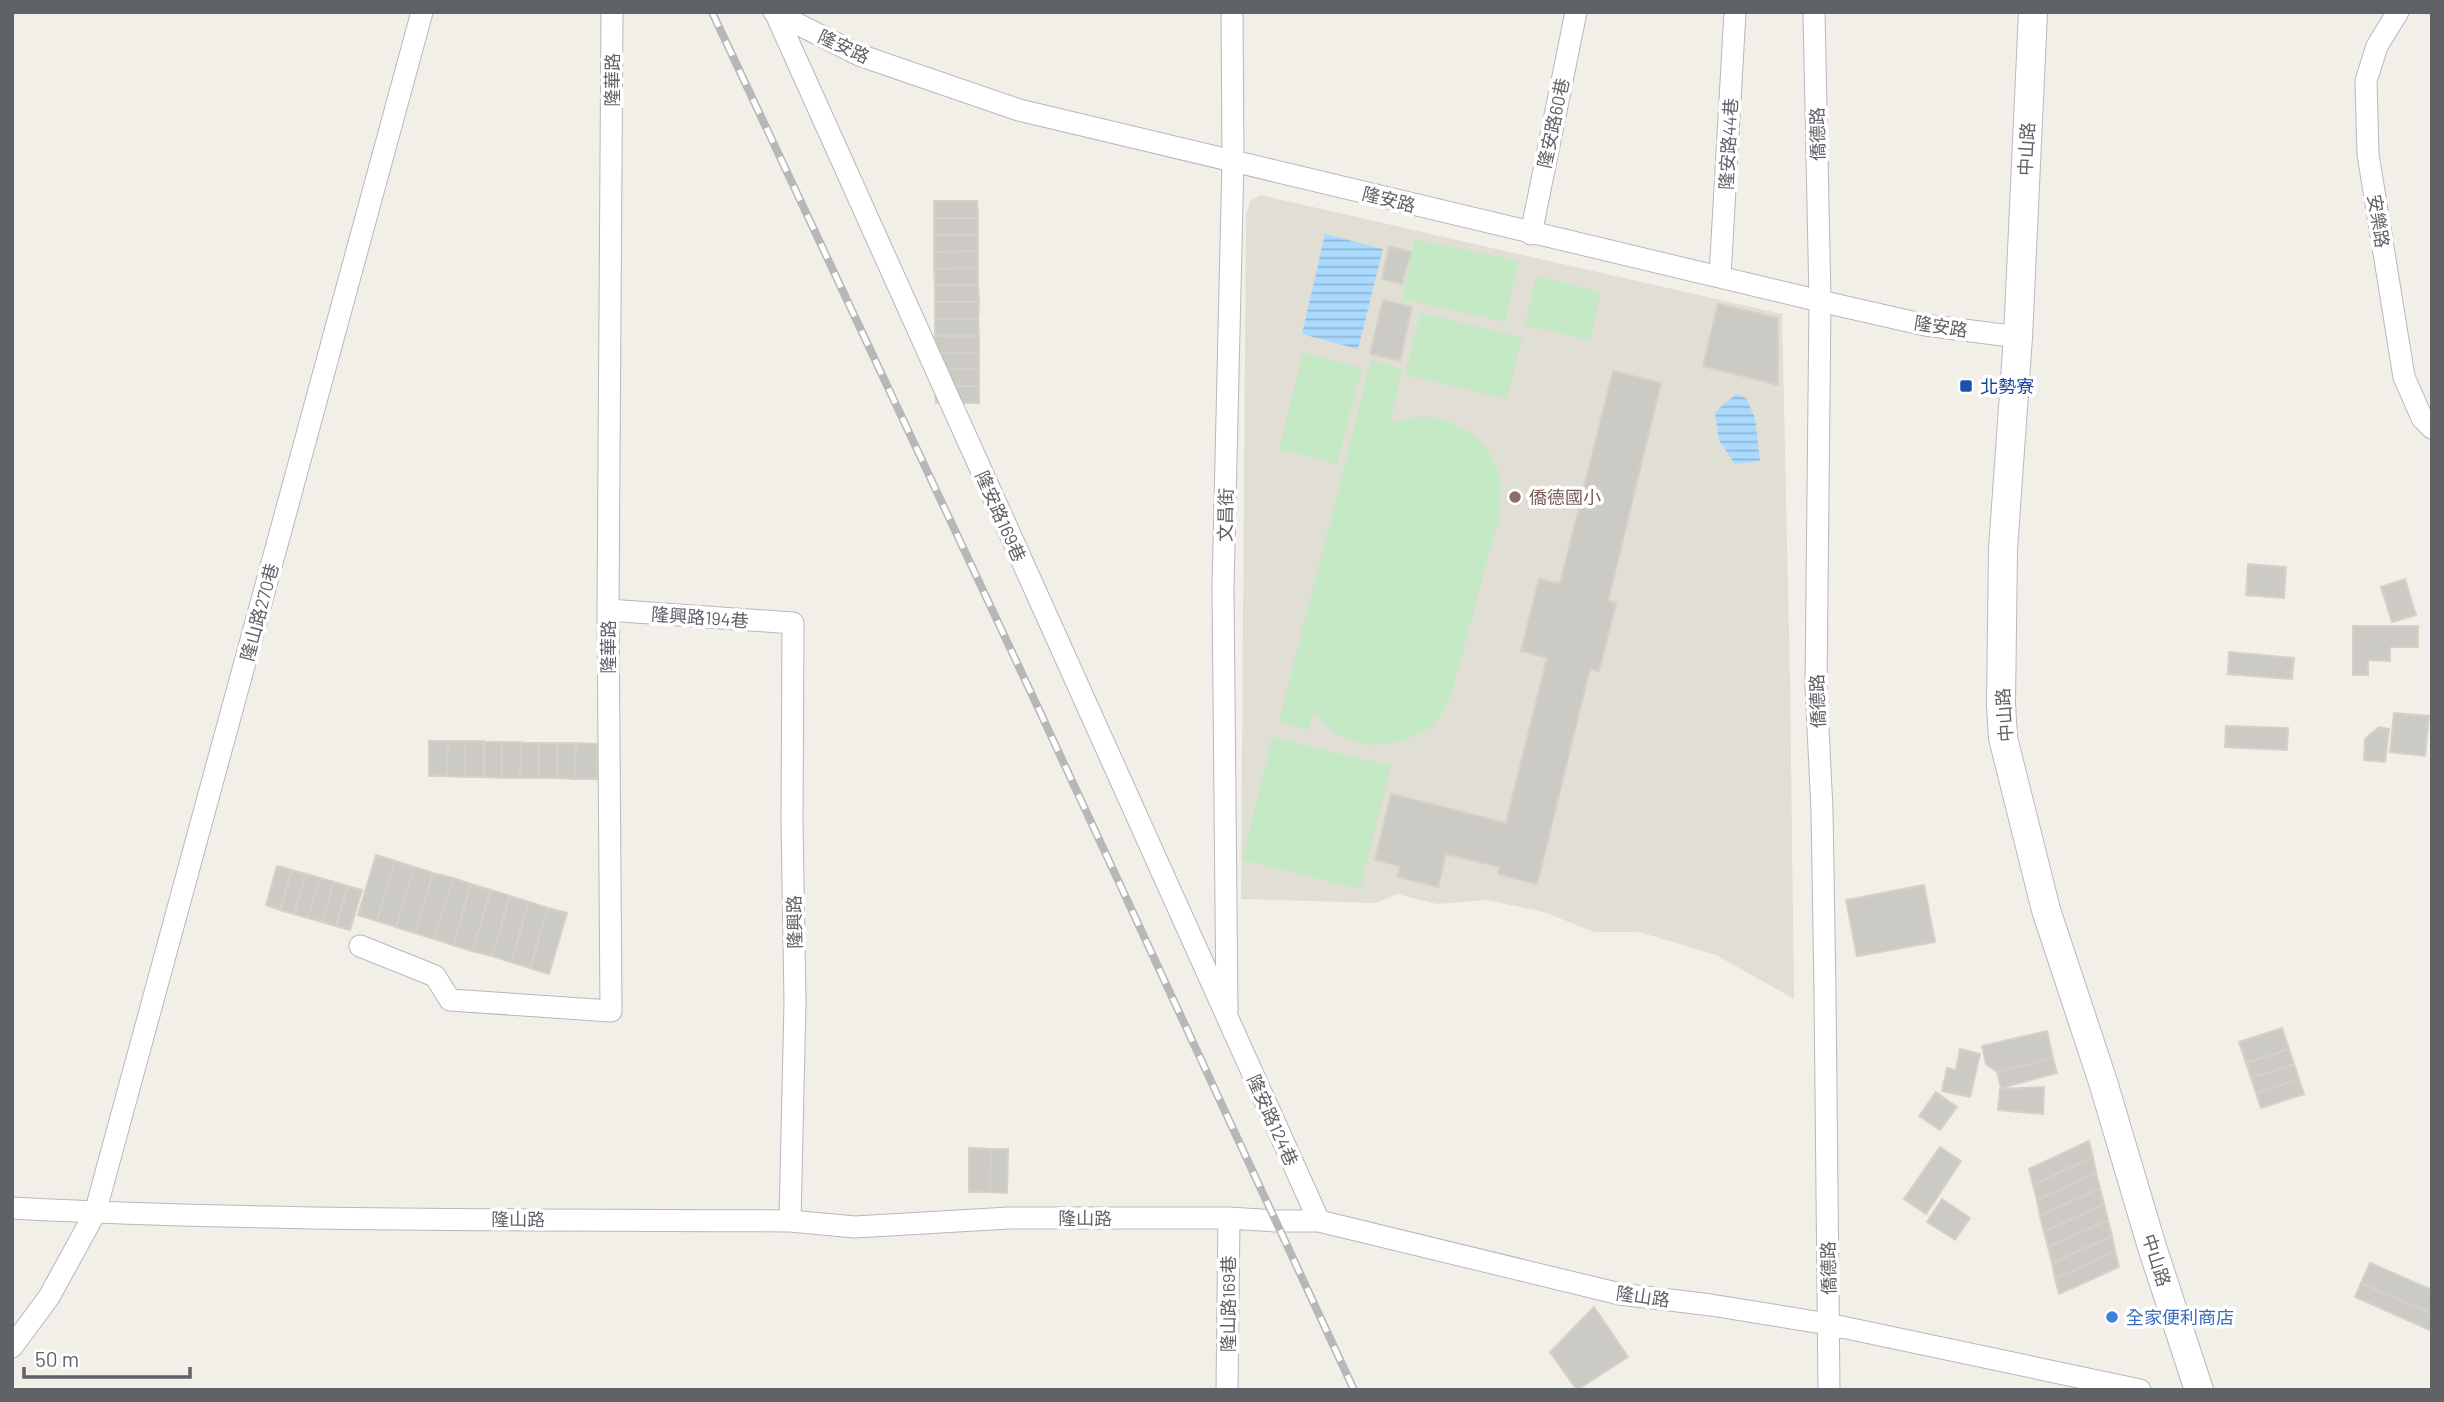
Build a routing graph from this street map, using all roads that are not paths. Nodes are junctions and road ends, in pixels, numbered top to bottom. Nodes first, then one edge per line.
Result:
1 (422, 12) edge
2 (612, 12) edge
3 (1232, 12) edge
4 (1576, 12) edge
5 (1735, 12) edge
6 (1814, 12) edge
7 (2033, 12) edge
8 (2398, 12) edge
9 (775, 13) edge
10 (1233, 160) junction
11 (1531, 234) junction
12 (1720, 275) junction
13 (1819, 301) junction
14 (2018, 337) junction
15 (2432, 428) edge
16 (608, 610) junction
17 (793, 623) joint
18 (360, 946) dead end
19 (1227, 1018) junction
20 (12, 1208) edge
21 (95, 1213) junction
22 (1229, 1218) junction
23 (790, 1221) junction
24 (1318, 1221) junction
25 (1828, 1324) junction
26 (12, 1347) edge
27 (1227, 1390) edge
28 (1829, 1390) edge
29 (2140, 1390) edge
30 (2199, 1390) edge

1 - 21 street, 隆山路270巷
2 - 16 street, 隆華路
3 - 10 street, 文昌街
4 - 11 street, 隆安路60巷
5 - 12 street, 隆安路44巷
6 - 13 street, 僑德路
7 - 14 street, 中山路
8 - 15 street, 安樂路
9 - 10 street, 隆安路
9 - 19 street, 隆安路169巷
10 - 11 street, 隆安路
10 - 19 street, 文昌街
11 - 12 street, 隆安路
12 - 13 street, 隆安路
13 - 14 street, 隆安路
13 - 25 street, 僑德路
14 - 30 street, 中山路
16 - 17 street, 隆興路194巷
16 - 18 street, 隆華路
17 - 23 street, 隆興路
19 - 24 street, 隆安路124巷
20 - 21 street, 隆山路
21 - 23 street, 隆山路
21 - 26 street, 隆山路270巷
22 - 23 street, 隆山路
22 - 24 street, 隆山路
22 - 27 street, 隆山路169巷
24 - 25 street, 隆山路
25 - 28 street, 僑德路
25 - 29 street, 隆山路

